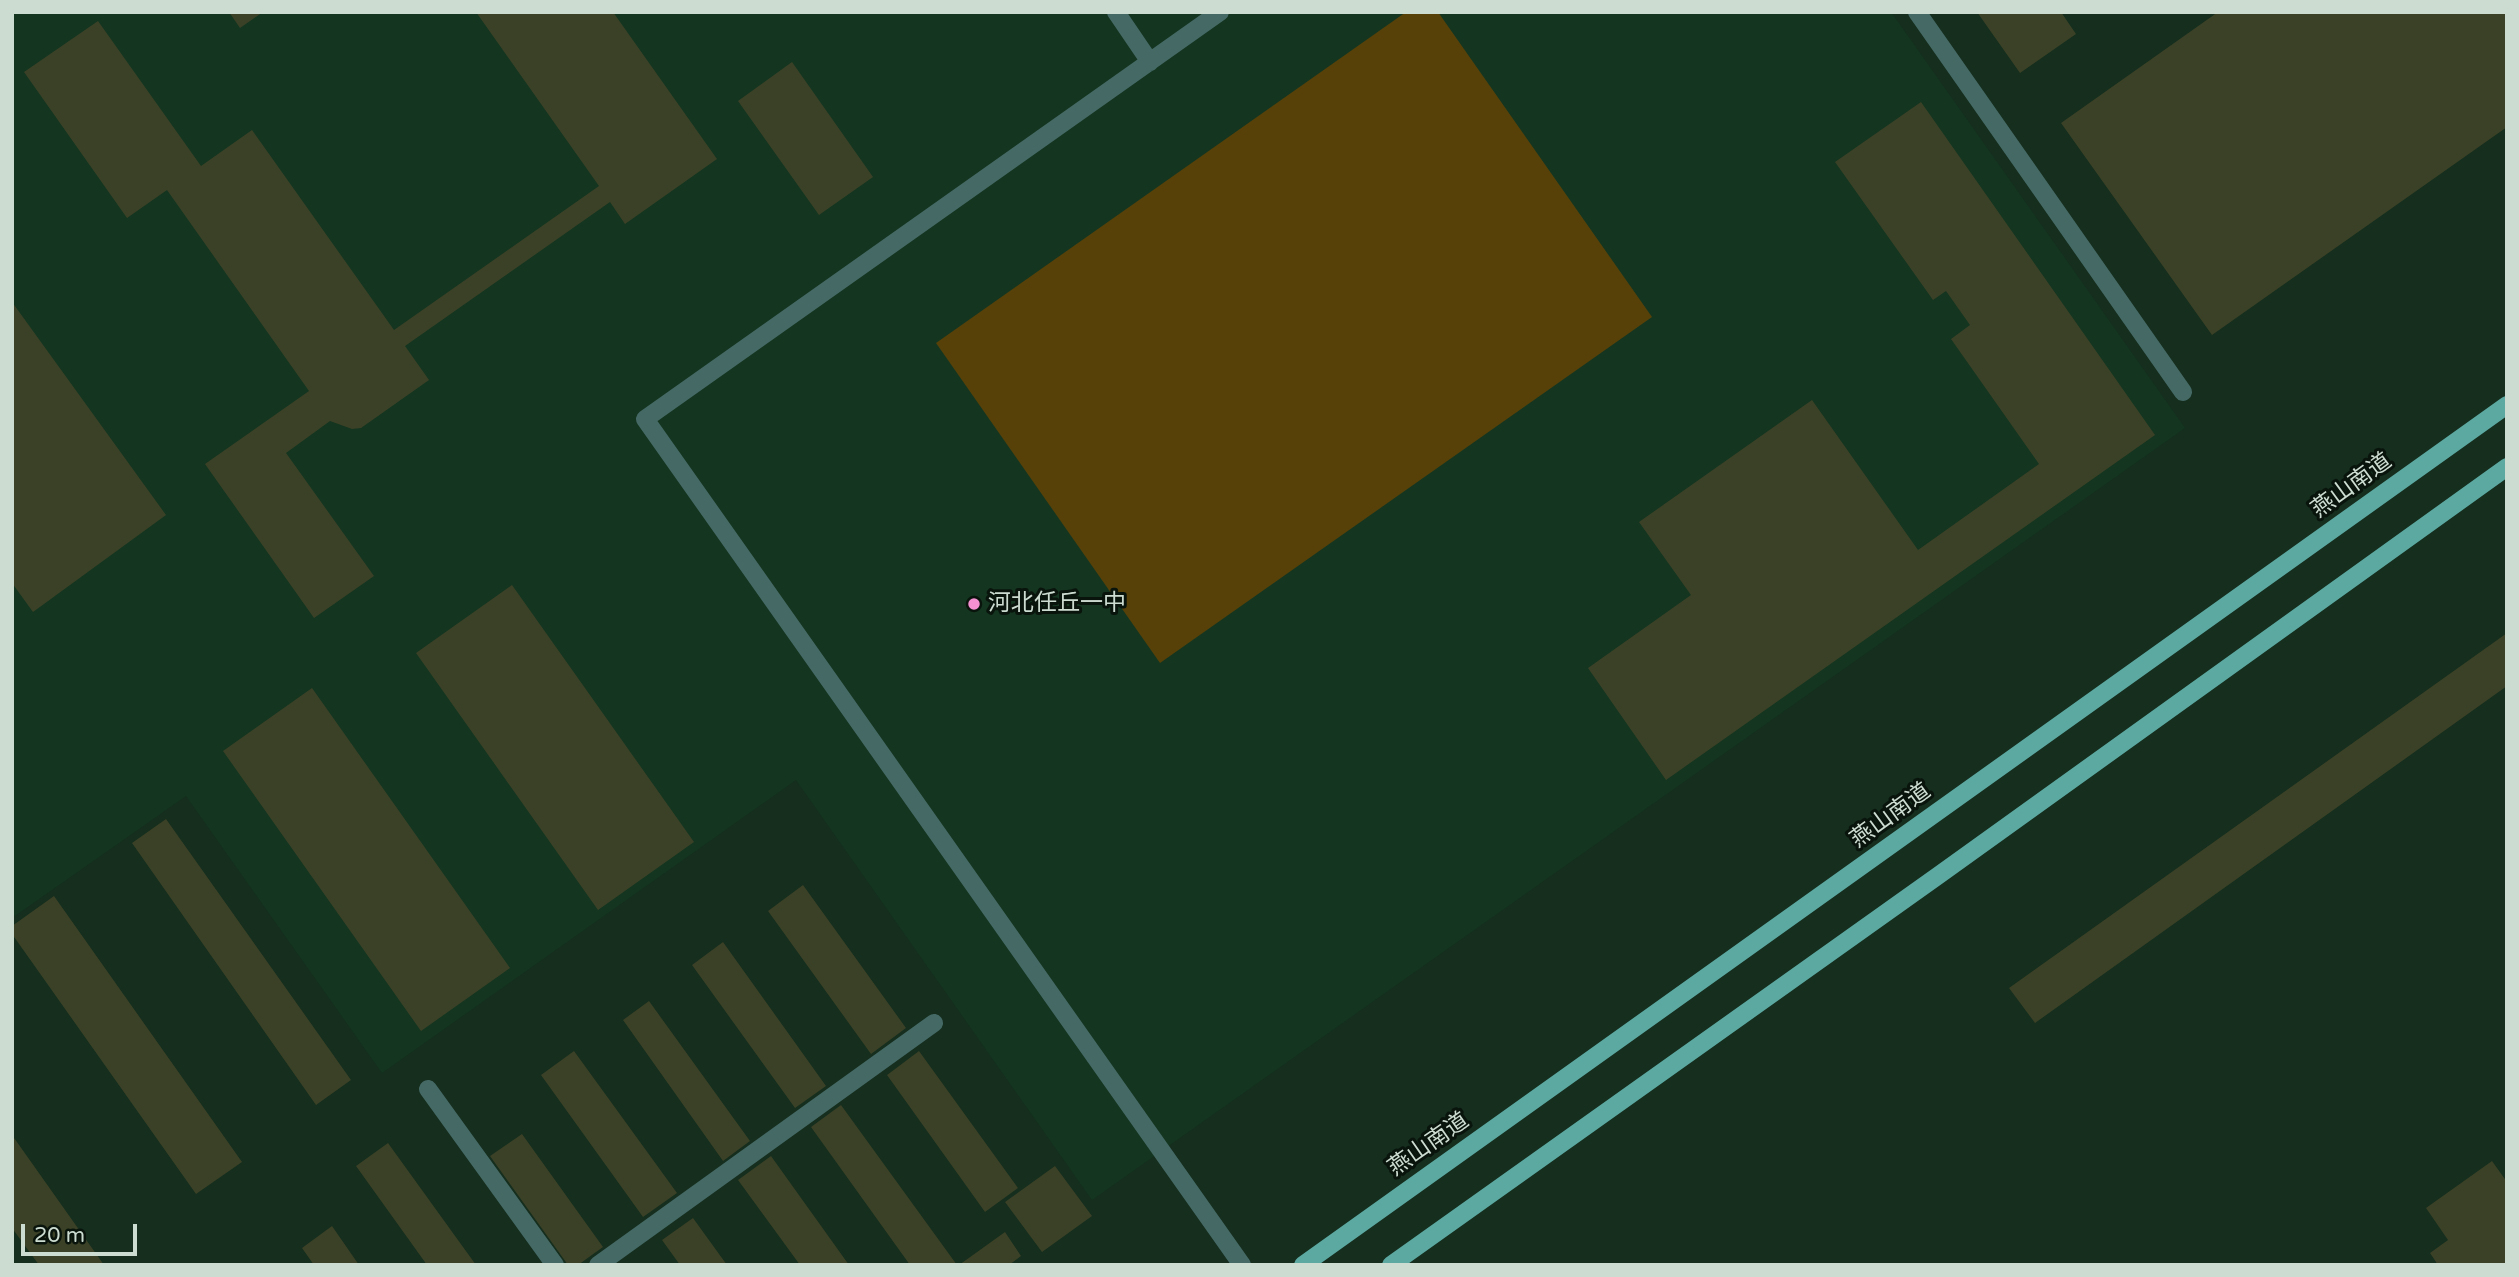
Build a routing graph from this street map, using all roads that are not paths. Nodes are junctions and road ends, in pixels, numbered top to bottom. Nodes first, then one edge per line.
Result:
1 (1116, 12) edge
2 (1220, 12) edge
3 (1917, 12) edge
4 (1150, 62) junction
5 (2183, 392) dead end
6 (2507, 405) edge
7 (2507, 467) edge
8 (934, 1023) dead end
9 (428, 1089) dead end
10 (555, 1265) edge
11 (598, 1265) edge
12 (1242, 1265) edge
13 (1303, 1265) edge
14 (1391, 1265) edge

1 - 4 lane
2 - 4 lane
3 - 5 lane
4 - 12 lane
6 - 13 main road, 燕山南道
7 - 14 main road
8 - 11 lane
9 - 10 lane

